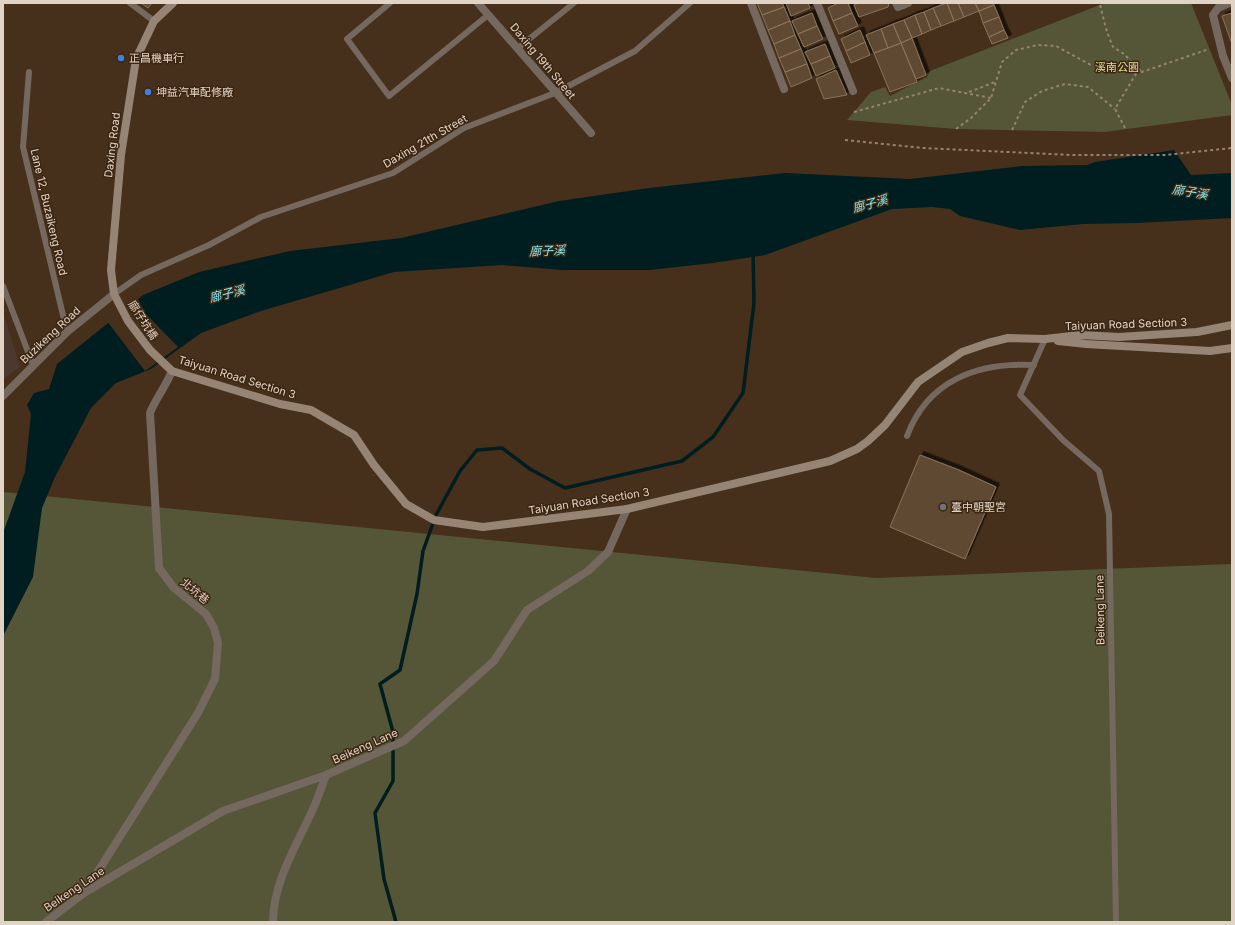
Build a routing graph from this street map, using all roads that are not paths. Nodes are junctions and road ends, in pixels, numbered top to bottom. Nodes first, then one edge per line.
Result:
1 (130, 3) edge
2 (173, 3) edge
3 (390, 3) edge
4 (478, 3) edge
5 (574, 3) edge
6 (690, 3) edge
7 (751, 3) edge
8 (818, 3) edge
9 (908, 3) edge
10 (1229, 3) edge
11 (897, 5) edge
12 (488, 14) junction
13 (154, 21) junction
14 (518, 48) junction
15 (29, 72) dead end
16 (1232, 78) edge
17 (784, 89) dead end
18 (853, 91) dead end
19 (555, 93) junction
20 (591, 133) dead end
21 (3, 286) edge
22 (114, 294) junction
23 (118, 302) joint
24 (1232, 325) edge
25 (67, 332) junction
26 (1045, 339) junction
27 (1232, 348) edge
28 (33, 365) junction
29 (1034, 365) junction
30 (170, 368) junction
31 (3, 396) edge
32 (907, 436) dead end
33 (627, 509) junction
34 (326, 775) junction
35 (84, 894) junction
36 (46, 922) edge
37 (273, 922) edge
38 (1116, 922) edge

1 - 13 lane
2 - 13 main road, Daxing Road
3 - 12 lane
4 - 12 street, Daxing 19th Street
5 - 14 lane
6 - 19 lane, Daxing 21th Street
7 - 17 street
8 - 18 street
9 - 11 street
10 - 16 street
12 - 14 street, Daxing 19th Street
13 - 22 main road, Daxing Road
14 - 19 street, Daxing 19th Street
15 - 25 lane, Lane 12, Buzaikeng Road
19 - 20 street, Daxing 19th Street
19 - 22 lane, Daxing 21th Street
21 - 28 lane
22 - 23 main road, Daxing Road
22 - 25 street, Buzikeng Road
23 - 30 main road, 廍仔坑橋
24 - 26 main road, Taiyuan Road Section 3
25 - 28 street, Buzikeng Road
26 - 27 main road, Taiyuan Road Section 3
26 - 29 lane, Beikeng Lane
26 - 33 main road, Taiyuan Road Section 3
28 - 31 street, Buzikeng Road
29 - 32 lane
29 - 38 lane, Beikeng Lane
30 - 33 main road, Taiyuan Road Section 3
30 - 35 street, 北坑巷
33 - 34 street, Beikeng Lane
34 - 35 street, Beikeng Lane
34 - 37 street
35 - 36 street, Beikeng Lane

